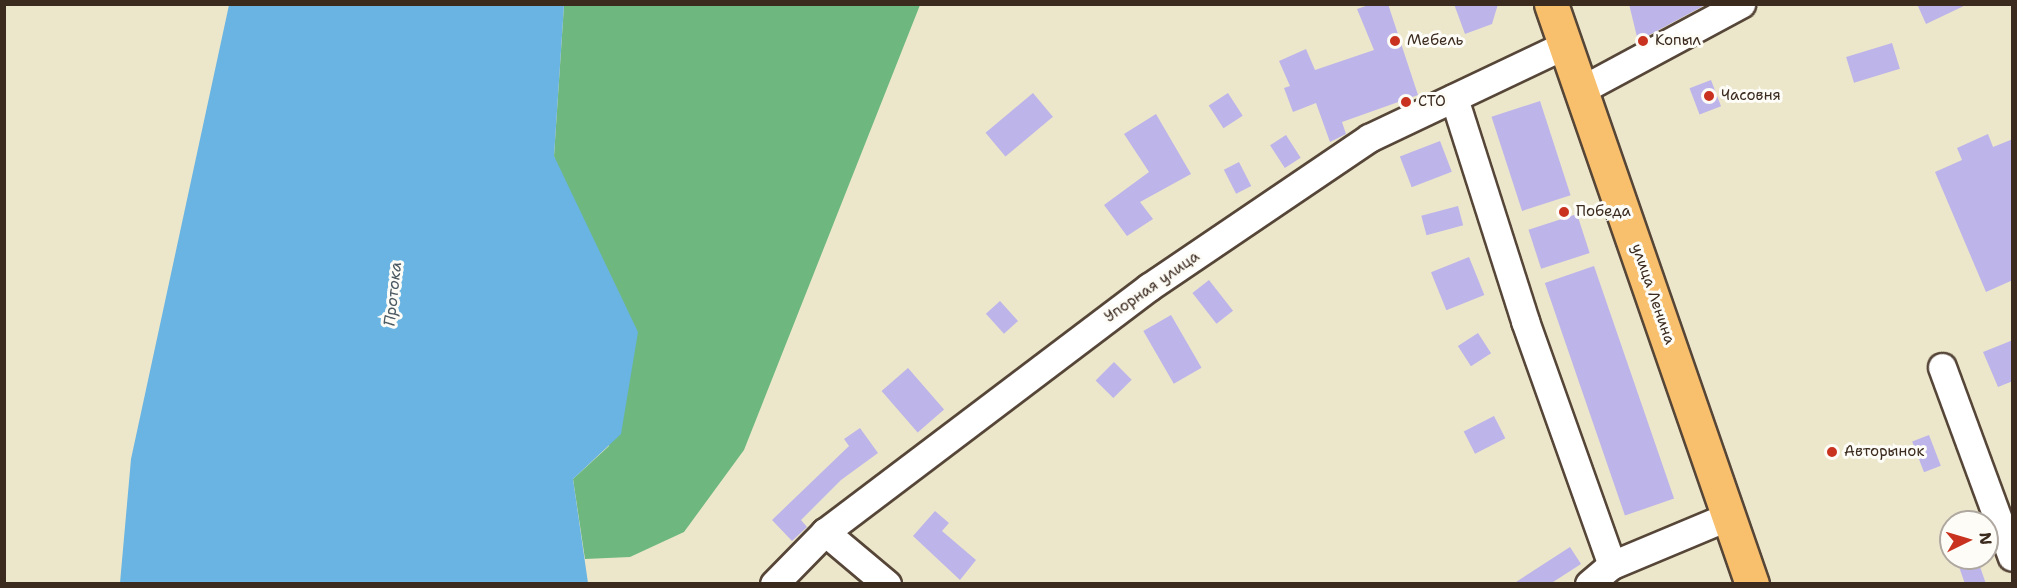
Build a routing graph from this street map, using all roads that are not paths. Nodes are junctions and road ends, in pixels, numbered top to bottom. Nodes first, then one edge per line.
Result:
1 (1551, 4) edge
2 (1741, 4) edge
3 (1565, 45) junction
4 (1581, 90) junction
5 (1454, 98) junction
6 (1942, 367) dead end
7 (1729, 516) junction
8 (825, 532) junction
9 (2013, 557) edge
10 (1612, 565) junction
11 (774, 584) edge
12 (887, 584) edge
13 (1590, 584) edge
14 (1752, 584) edge

1 - 3 main road, улица Ленина
2 - 4 street
3 - 4 main road, улица Ленина
3 - 5 street, Упорная улица
4 - 7 main road, улица Ленина
5 - 8 street, Упорная улица
5 - 10 street
6 - 9 street
7 - 10 street
7 - 14 main road, улица Ленина
8 - 11 street, Упорная улица
8 - 12 street
10 - 13 street

